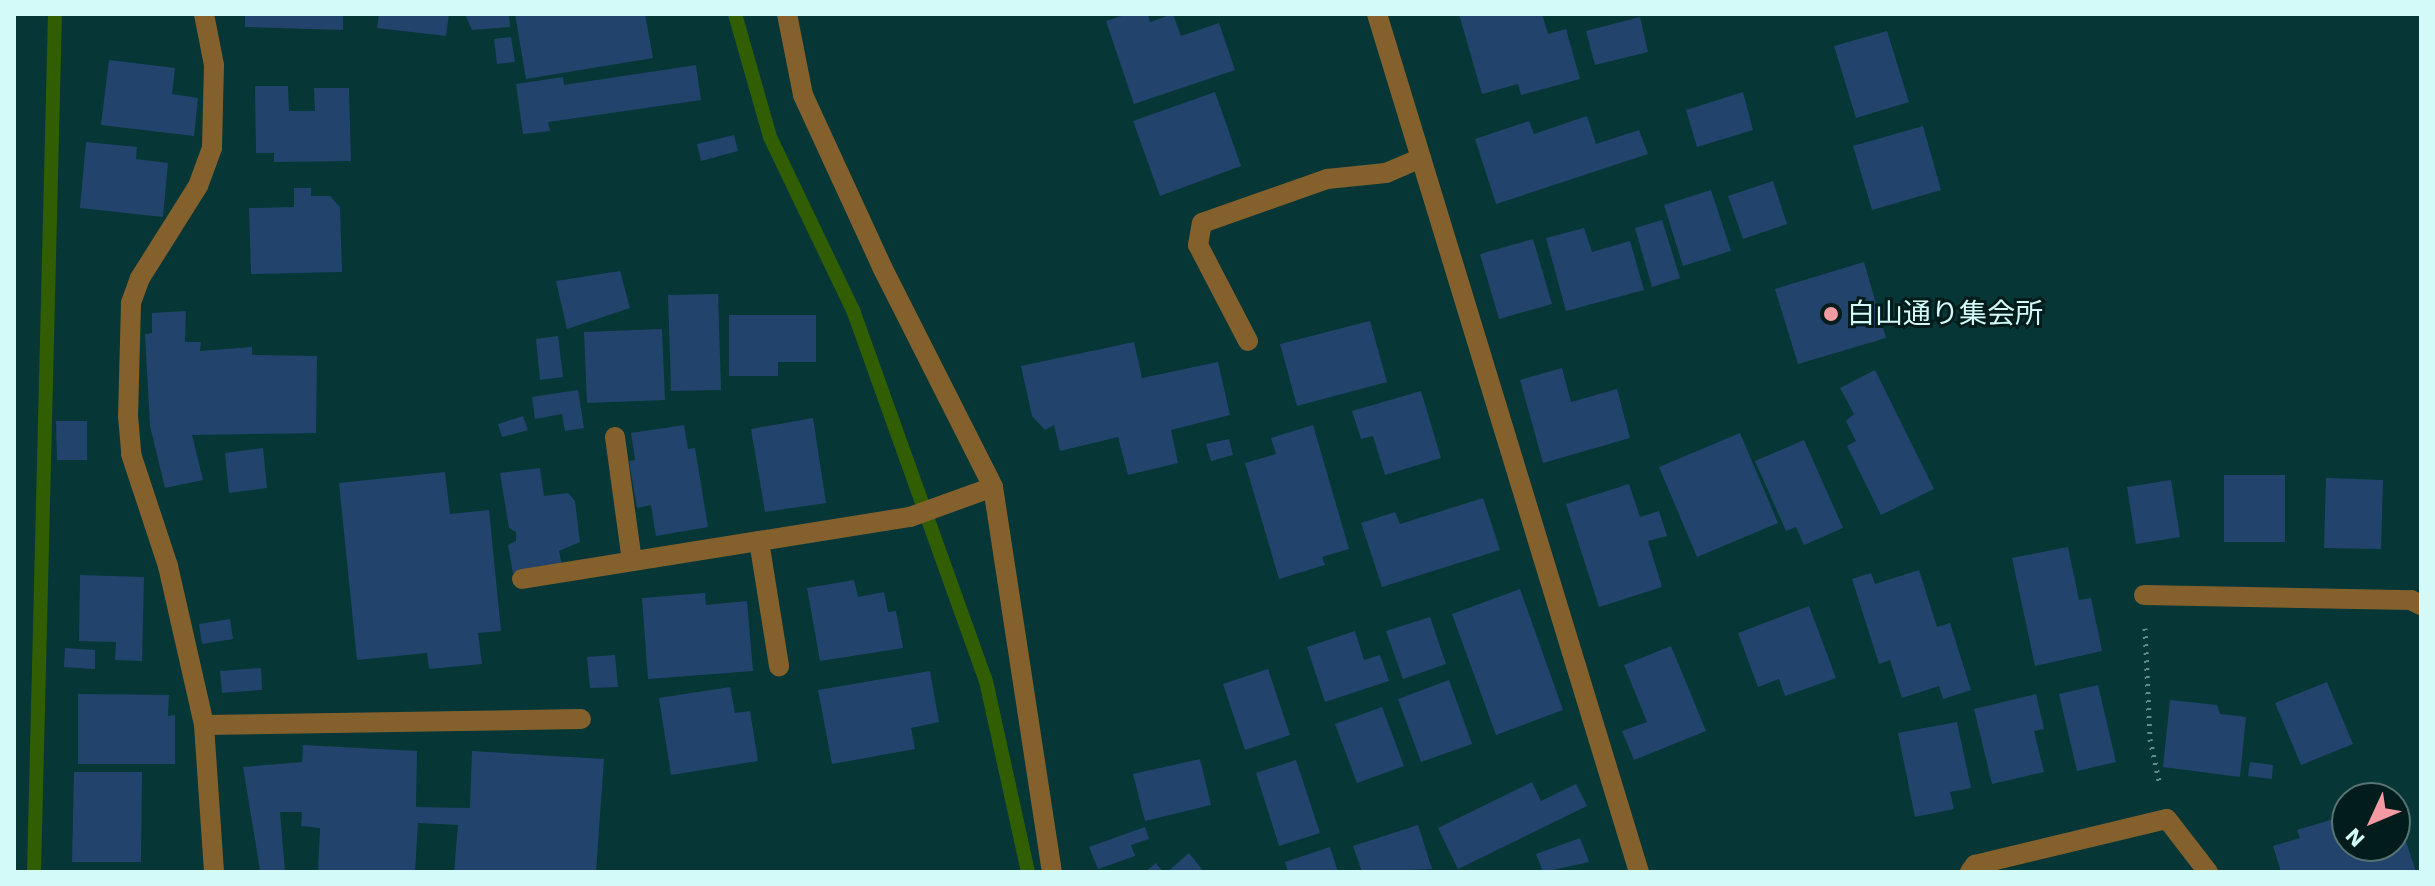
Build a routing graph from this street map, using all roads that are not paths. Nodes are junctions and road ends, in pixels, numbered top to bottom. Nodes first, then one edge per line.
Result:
1 (204, 14) edge
2 (787, 14) edge
3 (1377, 14) edge
4 (1421, 158) junction
5 (1248, 341) dead end
6 (615, 437) dead end
7 (993, 487) junction
8 (759, 541) junction
9 (632, 561) junction
10 (522, 579) dead end
11 (2144, 595) road end
12 (2421, 605) edge
13 (779, 666) dead end
14 (581, 719) dead end
15 (204, 725) junction
16 (214, 872) edge
17 (1052, 872) edge
18 (1639, 872) edge
19 (1970, 872) edge
20 (2208, 872) edge

1 - 15 street
2 - 7 street
3 - 4 street
4 - 5 street
4 - 18 street
6 - 9 street
7 - 8 street
7 - 17 street
8 - 9 street
8 - 13 street
9 - 10 street
11 - 12 street
14 - 15 street
15 - 16 street
19 - 20 street

